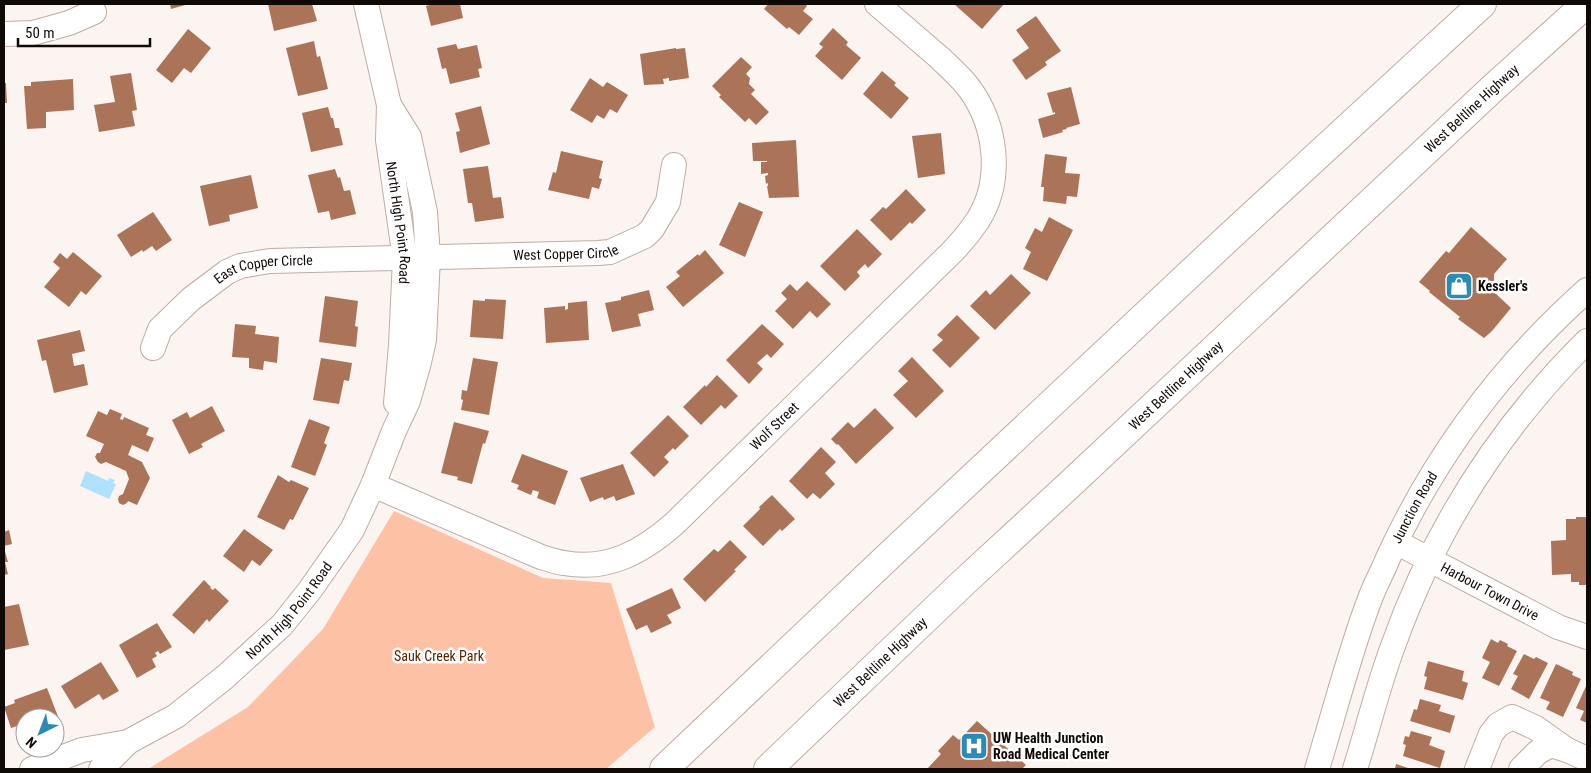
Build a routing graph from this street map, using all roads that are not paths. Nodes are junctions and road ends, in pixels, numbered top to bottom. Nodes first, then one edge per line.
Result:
1 (366, 4) edge
2 (876, 4) edge
3 (1482, 4) edge
4 (1586, 4) edge
5 (94, 12) dead end
6 (4, 34) edge
7 (674, 165) dead end
8 (417, 258) junction
9 (1587, 290) edge
10 (1587, 341) edge
11 (153, 348) dead end
12 (373, 485) junction
13 (1396, 542) junction
14 (1429, 559) junction
15 (1587, 636) edge
16 (128, 742) junction
17 (1577, 754) edge
18 (32, 769) edge
19 (101, 769) edge
20 (664, 769) edge
21 (768, 769) edge
22 (1317, 769) edge
23 (1355, 769) edge
24 (1477, 769) edge
25 (1521, 769) edge

1 - 8 street, North High Point Road
2 - 12 street, Wolf Street
3 - 20 highway
4 - 21 highway, West Beltline Highway
5 - 6 street
7 - 8 street, West Copper Circle
8 - 11 street, East Copper Circle
8 - 12 street, North High Point Road
9 - 13 street, Junction Road
10 - 14 street
12 - 16 street, North High Point Road
13 - 14 street, Harbour Town Drive
13 - 22 street, Junction Road
14 - 15 street, Harbour Town Drive
14 - 23 street
16 - 18 street, North High Point Road
16 - 19 street, North High Point Road
17 - 24 street
17 - 25 street

